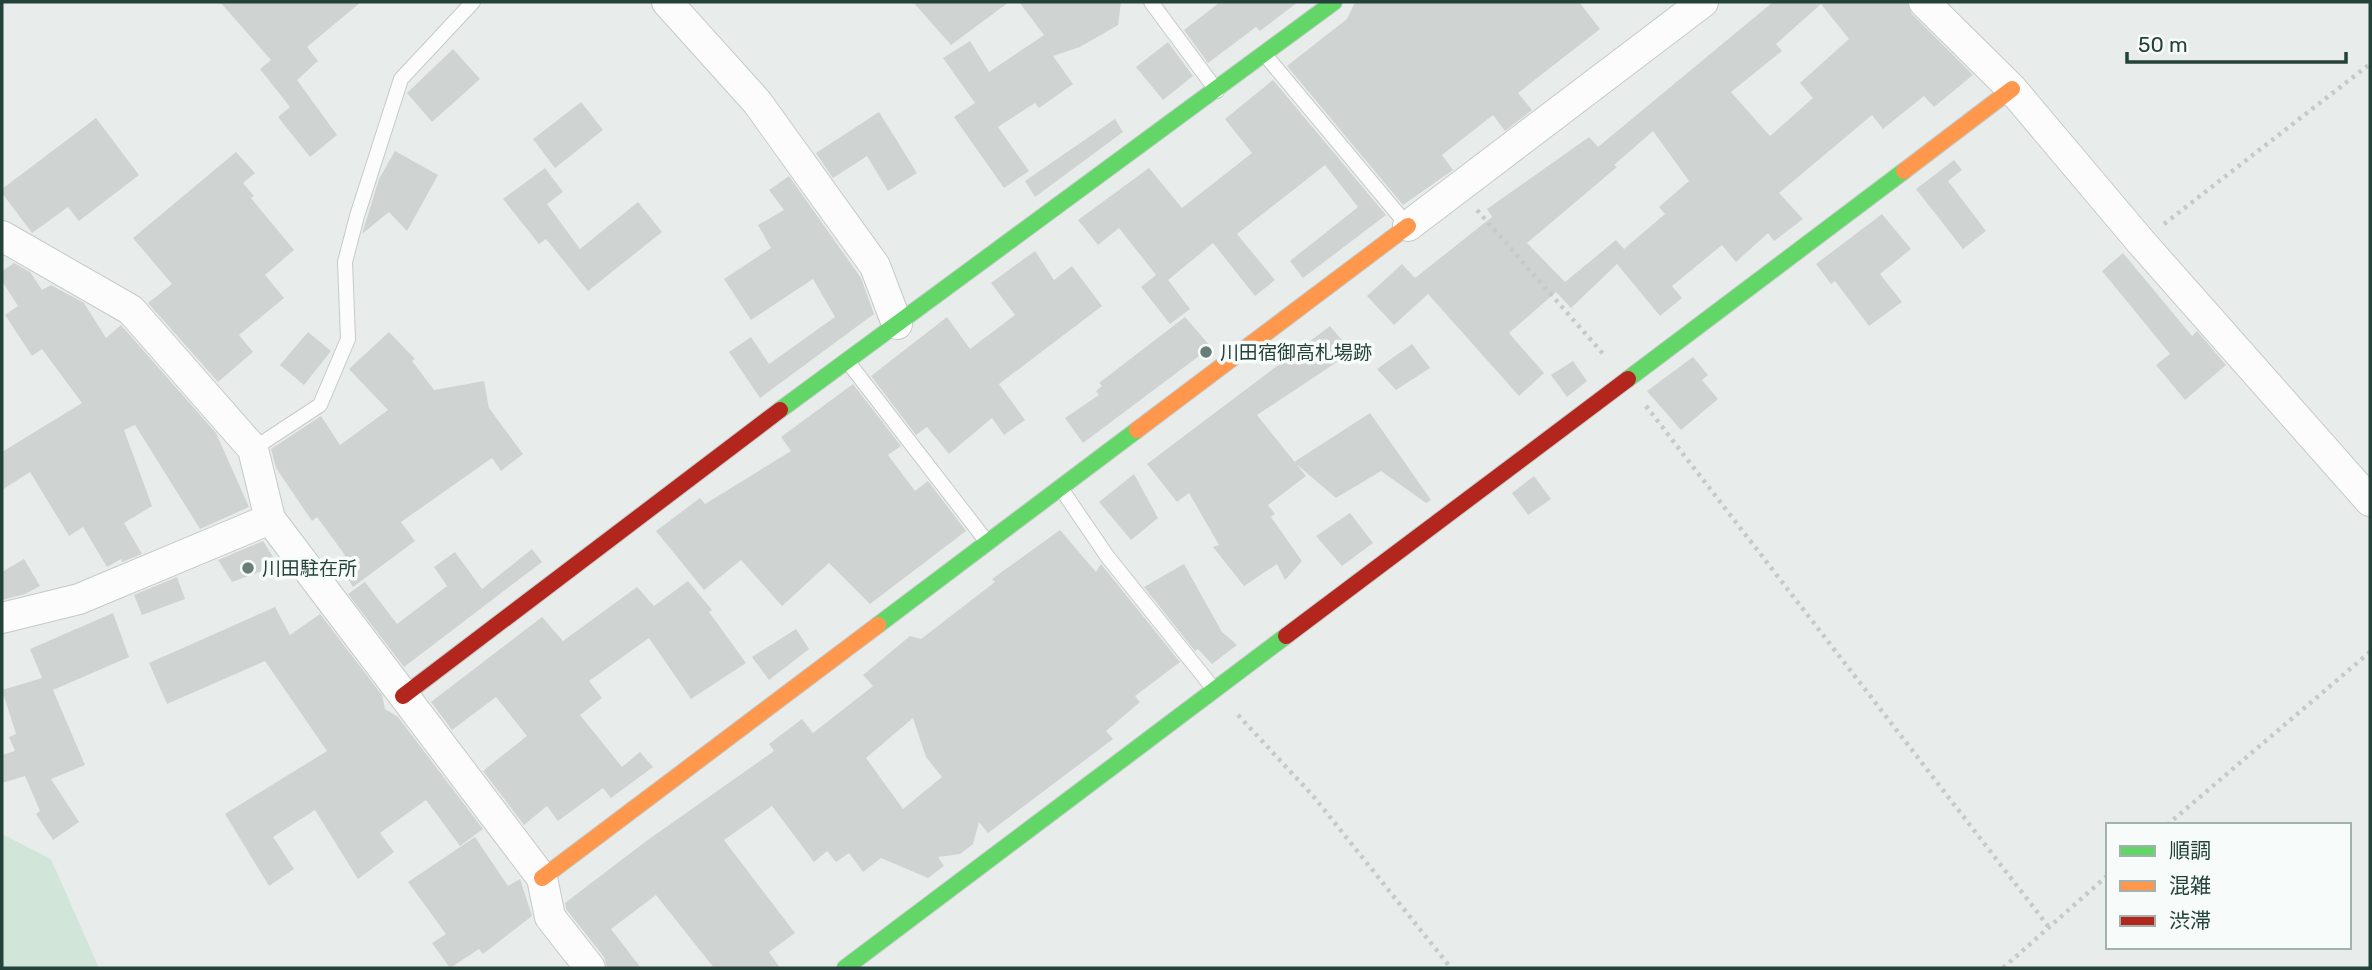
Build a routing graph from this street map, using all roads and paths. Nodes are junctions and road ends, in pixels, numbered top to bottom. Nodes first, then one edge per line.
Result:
1 (473, 2) edge
2 (667, 2) edge
3 (1151, 2) edge
4 (1334, 2) edge
5 (1703, 2) edge
6 (1924, 2) edge
7 (1265, 55) junction
8 (2370, 64) edge
9 (2012, 89) junction
10 (1217, 92) junction
11 (1458, 187) junction
12 (1408, 226) junction
13 (2, 236) edge
14 (2141, 242) junction
15 (897, 324) junction
16 (847, 361) junction
17 (1626, 380) junction
18 (253, 449) junction
19 (1061, 488) junction
20 (2370, 501) edge
21 (271, 519) junction
22 (987, 542) junction
23 (2, 618) edge
24 (2370, 652) edge
25 (1214, 689) junction
26 (404, 696) junction
27 (2169, 823) edge
28 (2106, 877) edge
29 (542, 878) junction
30 (2048, 926) junction
31 (590, 968) edge
32 (845, 968) edge
33 (1451, 968) edge
34 (2003, 968) edge

1 - 18 lane
2 - 15 street
3 - 10 lane
4 - 7 street
5 - 11 street
6 - 9 street
7 - 10 street
7 - 12 lane
8 - 14 path
9 - 14 street
9 - 17 street
10 - 15 street
11 - 12 street
11 - 17 path
12 - 19 street
13 - 18 street
14 - 20 street
15 - 16 street
16 - 22 lane
16 - 26 street
17 - 25 street
17 - 30 path
18 - 21 street
19 - 22 street
19 - 25 lane
21 - 23 street
21 - 26 street
22 - 29 street
24 - 27 path
25 - 32 street
25 - 33 path
26 - 29 street
28 - 30 path
29 - 31 street
30 - 34 path

